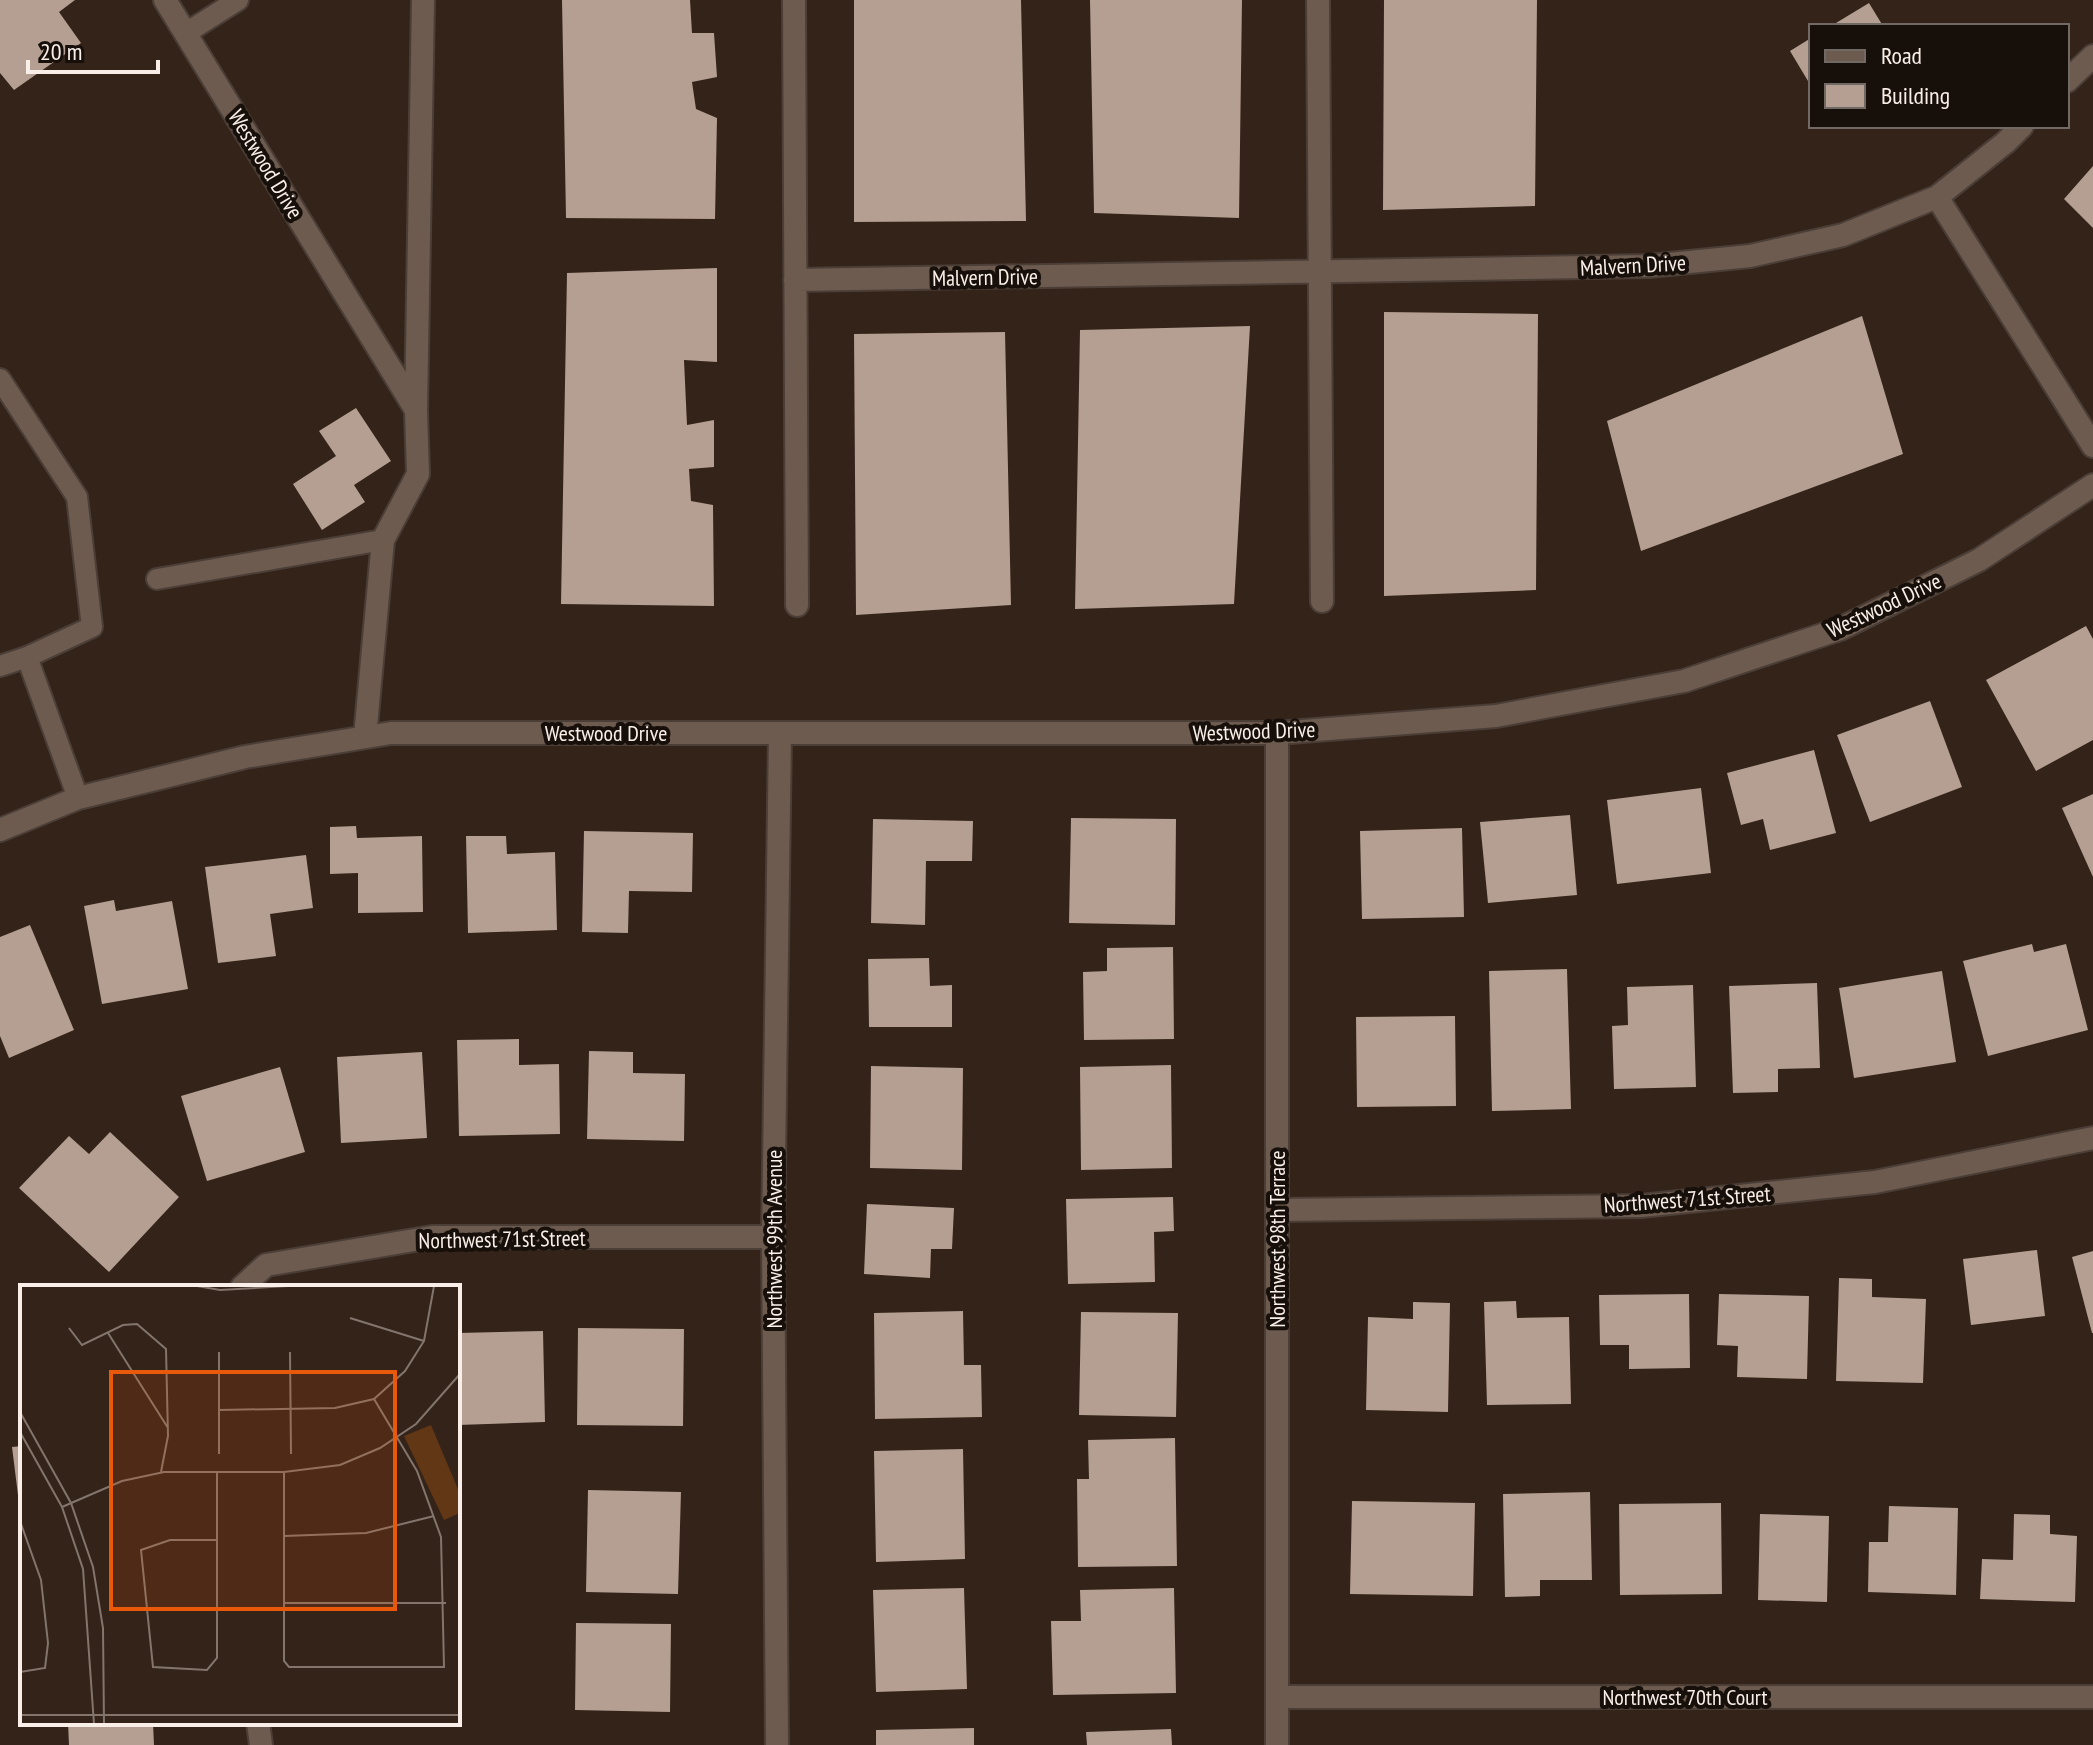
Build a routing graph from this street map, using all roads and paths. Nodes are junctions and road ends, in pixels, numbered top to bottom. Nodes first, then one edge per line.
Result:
1 (165, 0) edge
2 (238, 0) edge
3 (423, 0) edge
4 (794, 0) edge
5 (1318, 0) edge
6 (186, 33) junction
7 (2093, 56) edge
8 (2069, 79) edge
9 (2020, 128) edge
10 (1937, 197) junction
11 (1318, 273) junction
12 (795, 280) junction
13 (0, 379) edge
14 (416, 411) junction
15 (2093, 446) edge
16 (2093, 485) edge
17 (383, 540) junction
18 (157, 579) dead end
19 (1322, 601) dead end
20 (797, 605) dead end
21 (27, 657) junction
22 (0, 666) edge
23 (780, 733) junction
24 (1277, 733) junction
25 (365, 737) junction
26 (78, 798) junction
27 (0, 830) edge
28 (2093, 1138) edge
29 (1277, 1210) junction
30 (773, 1237) junction
31 (244, 1285) edge
32 (1277, 1697) junction
33 (2093, 1697) edge
34 (258, 1725) edge
35 (261, 1745) edge
36 (777, 1745) edge
37 (1277, 1745) edge

1 - 6 street, Westwood Drive
2 - 6 lane
3 - 14 street, Westwood Drive
4 - 12 street
5 - 11 street
6 - 14 street, Westwood Drive
7 - 8 street
9 - 10 street, Malvern Drive
10 - 11 street, Malvern Drive
10 - 15 street
11 - 12 street, Malvern Drive
11 - 19 street
12 - 20 street
13 - 21 lane
14 - 17 street, Westwood Drive
16 - 24 street, Westwood Drive
17 - 18 lane
17 - 25 street, Westwood Drive
21 - 22 lane
21 - 26 lane
23 - 24 street, Westwood Drive
23 - 25 street, Westwood Drive
23 - 30 street, Northwest 99th Avenue
24 - 29 street, Northwest 98th Terrace
25 - 26 street, Westwood Drive
26 - 27 street, Westwood Drive
28 - 29 street, Northwest 71st Street
29 - 32 street, Northwest 98th Terrace
30 - 31 street, Northwest 71st Street
30 - 36 street, Northwest 99th Avenue
32 - 33 street, Northwest 70th Court
32 - 37 street, Northwest 98th Terrace
34 - 35 street

